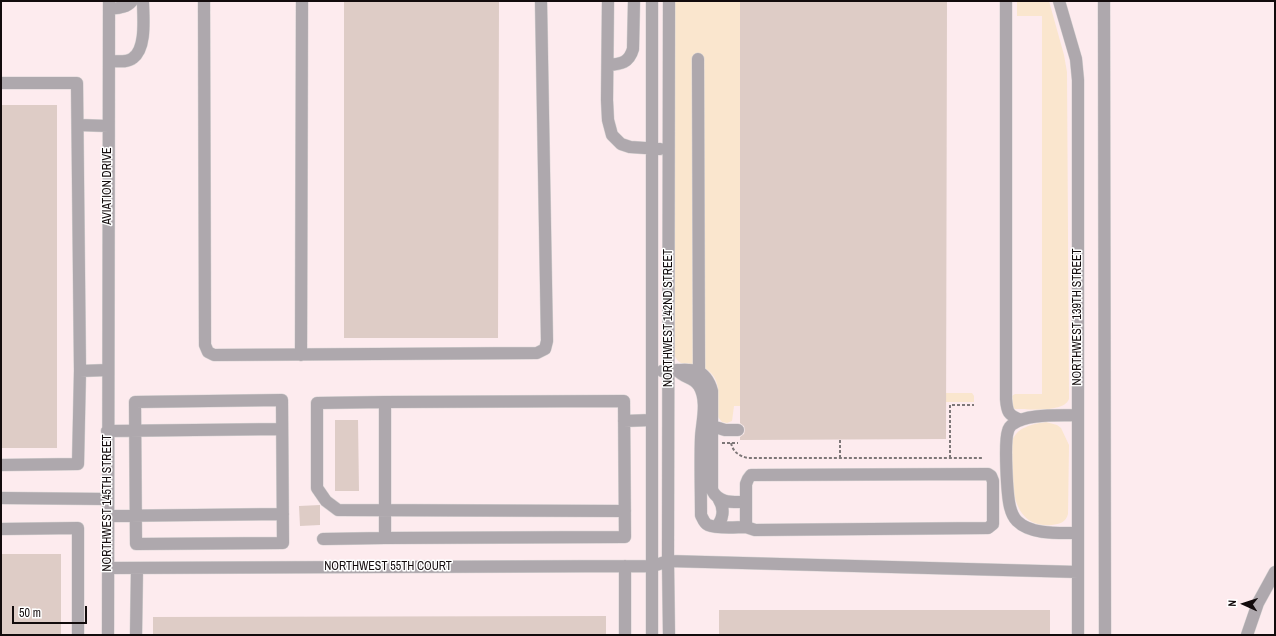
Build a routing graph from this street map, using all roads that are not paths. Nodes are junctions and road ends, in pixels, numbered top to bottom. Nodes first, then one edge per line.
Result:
1 (132, 1) edge
2 (143, 1) edge
3 (204, 1) edge
4 (302, 1) edge
5 (541, 1) edge
6 (608, 1) edge
7 (634, 1) edge
8 (652, 1) edge
9 (670, 1) edge
10 (1006, 1) edge
11 (1059, 1) edge
12 (1104, 1) edge
13 (109, 5) edge
14 (698, 59) dead end
15 (109, 61) junction
16 (608, 65) junction
17 (1, 83) edge
18 (78, 125) junction
19 (108, 126) junction
20 (652, 149) junction
21 (669, 149) junction
22 (301, 355) junction
23 (108, 370) junction
24 (80, 371) junction
25 (653, 371) junction
26 (673, 371) junction
27 (699, 372) junction
28 (384, 402) junction
29 (1007, 411) junction
30 (1078, 415) junction
31 (624, 420) junction
32 (652, 420) junction
33 (1021, 420) junction
34 (712, 426) junction
35 (282, 429) junction
36 (136, 430) junction
37 (738, 430) dead end
38 (107, 431) junction
39 (1007, 432) junction
40 (1, 465) edge
41 (1, 498) edge
42 (108, 499) junction
43 (719, 500) junction
44 (746, 502) junction
45 (385, 511) junction
46 (625, 511) junction
47 (283, 514) junction
48 (108, 516) junction
49 (136, 516) junction
50 (716, 527) junction
51 (746, 527) junction
52 (1, 529) edge
53 (1078, 533) junction
54 (385, 538) junction
55 (323, 539) dead end
56 (668, 561) junction
57 (625, 566) junction
58 (652, 566) junction
59 (108, 568) junction
60 (137, 568) junction
61 (1078, 572) junction
62 (1275, 572) edge
63 (78, 635) edge
64 (108, 635) edge
65 (136, 635) edge
66 (625, 635) edge
67 (652, 635) edge
68 (669, 635) edge
69 (1078, 635) edge
70 (1105, 635) edge
71 (1247, 635) edge

1 - 13 street
2 - 15 street
3 - 22 street
4 - 22 street
5 - 22 street
6 - 16 street
7 - 16 street
8 - 20 street, NORTHWEST 142ND STREET
9 - 21 street, NORTHWEST 142ND STREET
10 - 29 street
11 - 30 street, NORTHWEST 139TH STREET
12 - 70 street
13 - 15 street, AVIATION DRIVE
14 - 27 street
15 - 19 street, AVIATION DRIVE
16 - 20 street
17 - 18 street
18 - 19 street
18 - 24 street
19 - 23 street, AVIATION DRIVE
20 - 21 street
20 - 25 street, NORTHWEST 142ND STREET
21 - 26 street, NORTHWEST 142ND STREET
23 - 24 street
23 - 38 street, NORTHWEST 145TH STREET
24 - 40 street
25 - 26 street
25 - 32 street, NORTHWEST 142ND STREET
26 - 27 street
26 - 50 street
26 - 56 street, NORTHWEST 142ND STREET
27 - 34 street
28 - 31 street
28 - 45 street
28 - 45 street
29 - 33 street
29 - 39 street
30 - 33 street
30 - 53 street, NORTHWEST 139TH STREET
31 - 32 street
31 - 46 street
32 - 58 street, NORTHWEST 142ND STREET
33 - 39 street
34 - 37 street
34 - 43 street
35 - 36 street
35 - 36 street
35 - 47 street
36 - 38 street
36 - 49 street
38 - 42 street, NORTHWEST 145TH STREET
39 - 53 street
41 - 42 street
42 - 48 street, NORTHWEST 145TH STREET
43 - 44 street
43 - 50 street
44 - 51 street
44 - 51 street
45 - 46 street
45 - 54 street
46 - 54 street
47 - 49 street
47 - 49 street
48 - 49 street
48 - 59 street, NORTHWEST 145TH STREET
50 - 51 street
52 - 63 street
53 - 61 street, NORTHWEST 139TH STREET
54 - 55 street
56 - 58 street, NORTHWEST 55TH COURT
56 - 61 street, NORTHWEST 55TH COURT
56 - 68 street, NORTHWEST 142ND STREET
57 - 58 street, NORTHWEST 55TH COURT
57 - 60 street, NORTHWEST 55TH COURT
57 - 66 street
58 - 67 street, NORTHWEST 142ND STREET
59 - 60 street, NORTHWEST 55TH COURT
59 - 64 street, NORTHWEST 145TH STREET
60 - 65 street
61 - 69 street, NORTHWEST 139TH STREET
62 - 71 street

